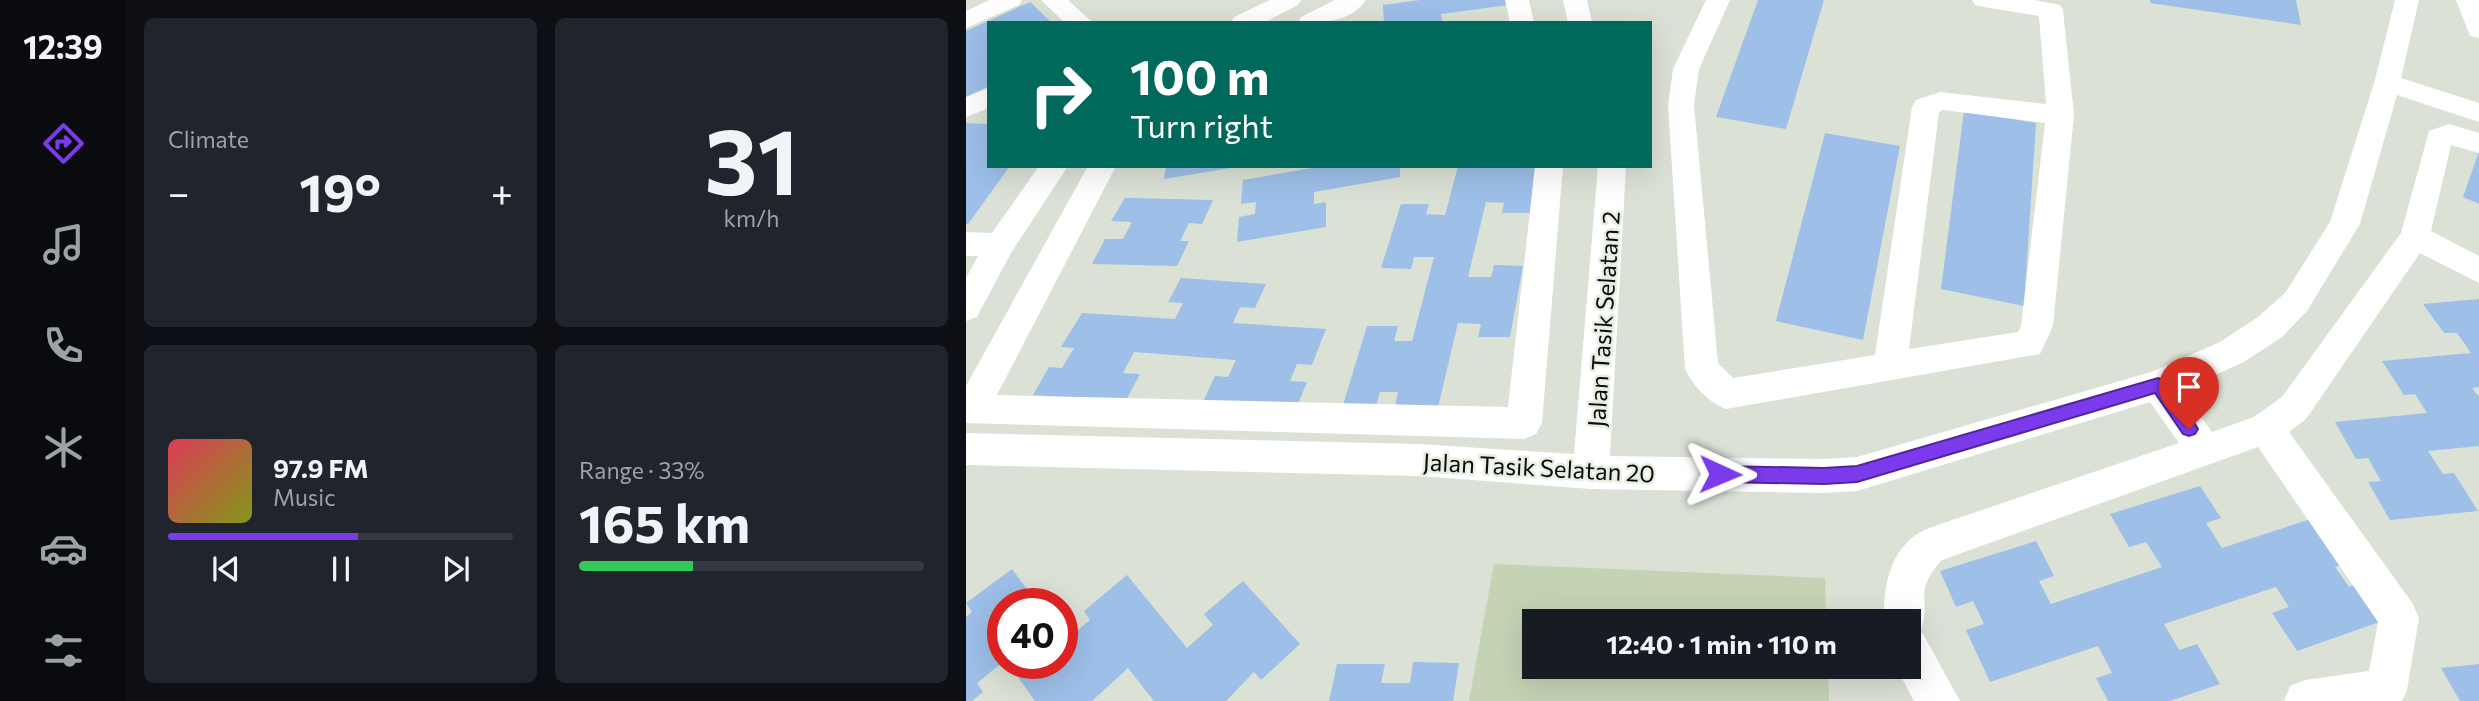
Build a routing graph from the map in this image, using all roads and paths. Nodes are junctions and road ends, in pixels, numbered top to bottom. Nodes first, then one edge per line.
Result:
1 (1010, 0) edge
2 (1053, 0) edge
3 (1289, 0) edge
4 (1354, 0) edge
5 (1517, 0) edge
6 (1575, 0) edge
7 (1718, 0) edge
8 (1984, 0) edge
9 (2407, 0) edge
10 (2468, 0) edge
11 (966, 20) edge
12 (1079, 21) edge
13 (1247, 21) edge
14 (1314, 21) edge
15 (1522, 21) edge
16 (1580, 21) edge
17 (2478, 27) edge
18 (2387, 83) junction
19 (987, 98) edge
20 (966, 108) edge
21 (2479, 113) edge
22 (2060, 115) junction
23 (2479, 143) edge
24 (1101, 168) edge
25 (1549, 168) edge
26 (1612, 168) edge
27 (1047, 178) edge
28 (1086, 197) junction
29 (2415, 236) junction
30 (966, 244) edge
31 (1000, 245) junction
32 (2479, 271) edge
33 (966, 308) edge
34 (1890, 367) junction
35 (2158, 385) junction
36 (2266, 429) junction
37 (966, 449) edge
38 (2205, 451) junction
39 (1591, 472) junction
40 (1903, 609) edge
41 (1921, 674) edge
42 (1939, 701) edge
43 (2305, 701) edge

1 - 11 street
2 - 12 street
3 - 13 street
4 - 14 street
5 - 15 street
6 - 16 street
7 - 34 street
8 - 22 street
9 - 18 street, Jalan Tasik Selatan 20
10 - 17 street
18 - 21 street
18 - 35 street, Jalan Tasik Selatan 20
19 - 20 street
22 - 34 street
22 - 34 street
23 - 29 street
24 - 28 street
25 - 28 street
26 - 39 street, Jalan Tasik Selatan 2
27 - 28 street
27 - 31 street
29 - 32 street
29 - 36 street
30 - 31 street
31 - 33 street
35 - 38 street
35 - 39 street, Jalan Tasik Selatan 20
36 - 38 street
36 - 43 street
37 - 39 street, Jalan Tasik Selatan 20
38 - 40 street
41 - 42 street

